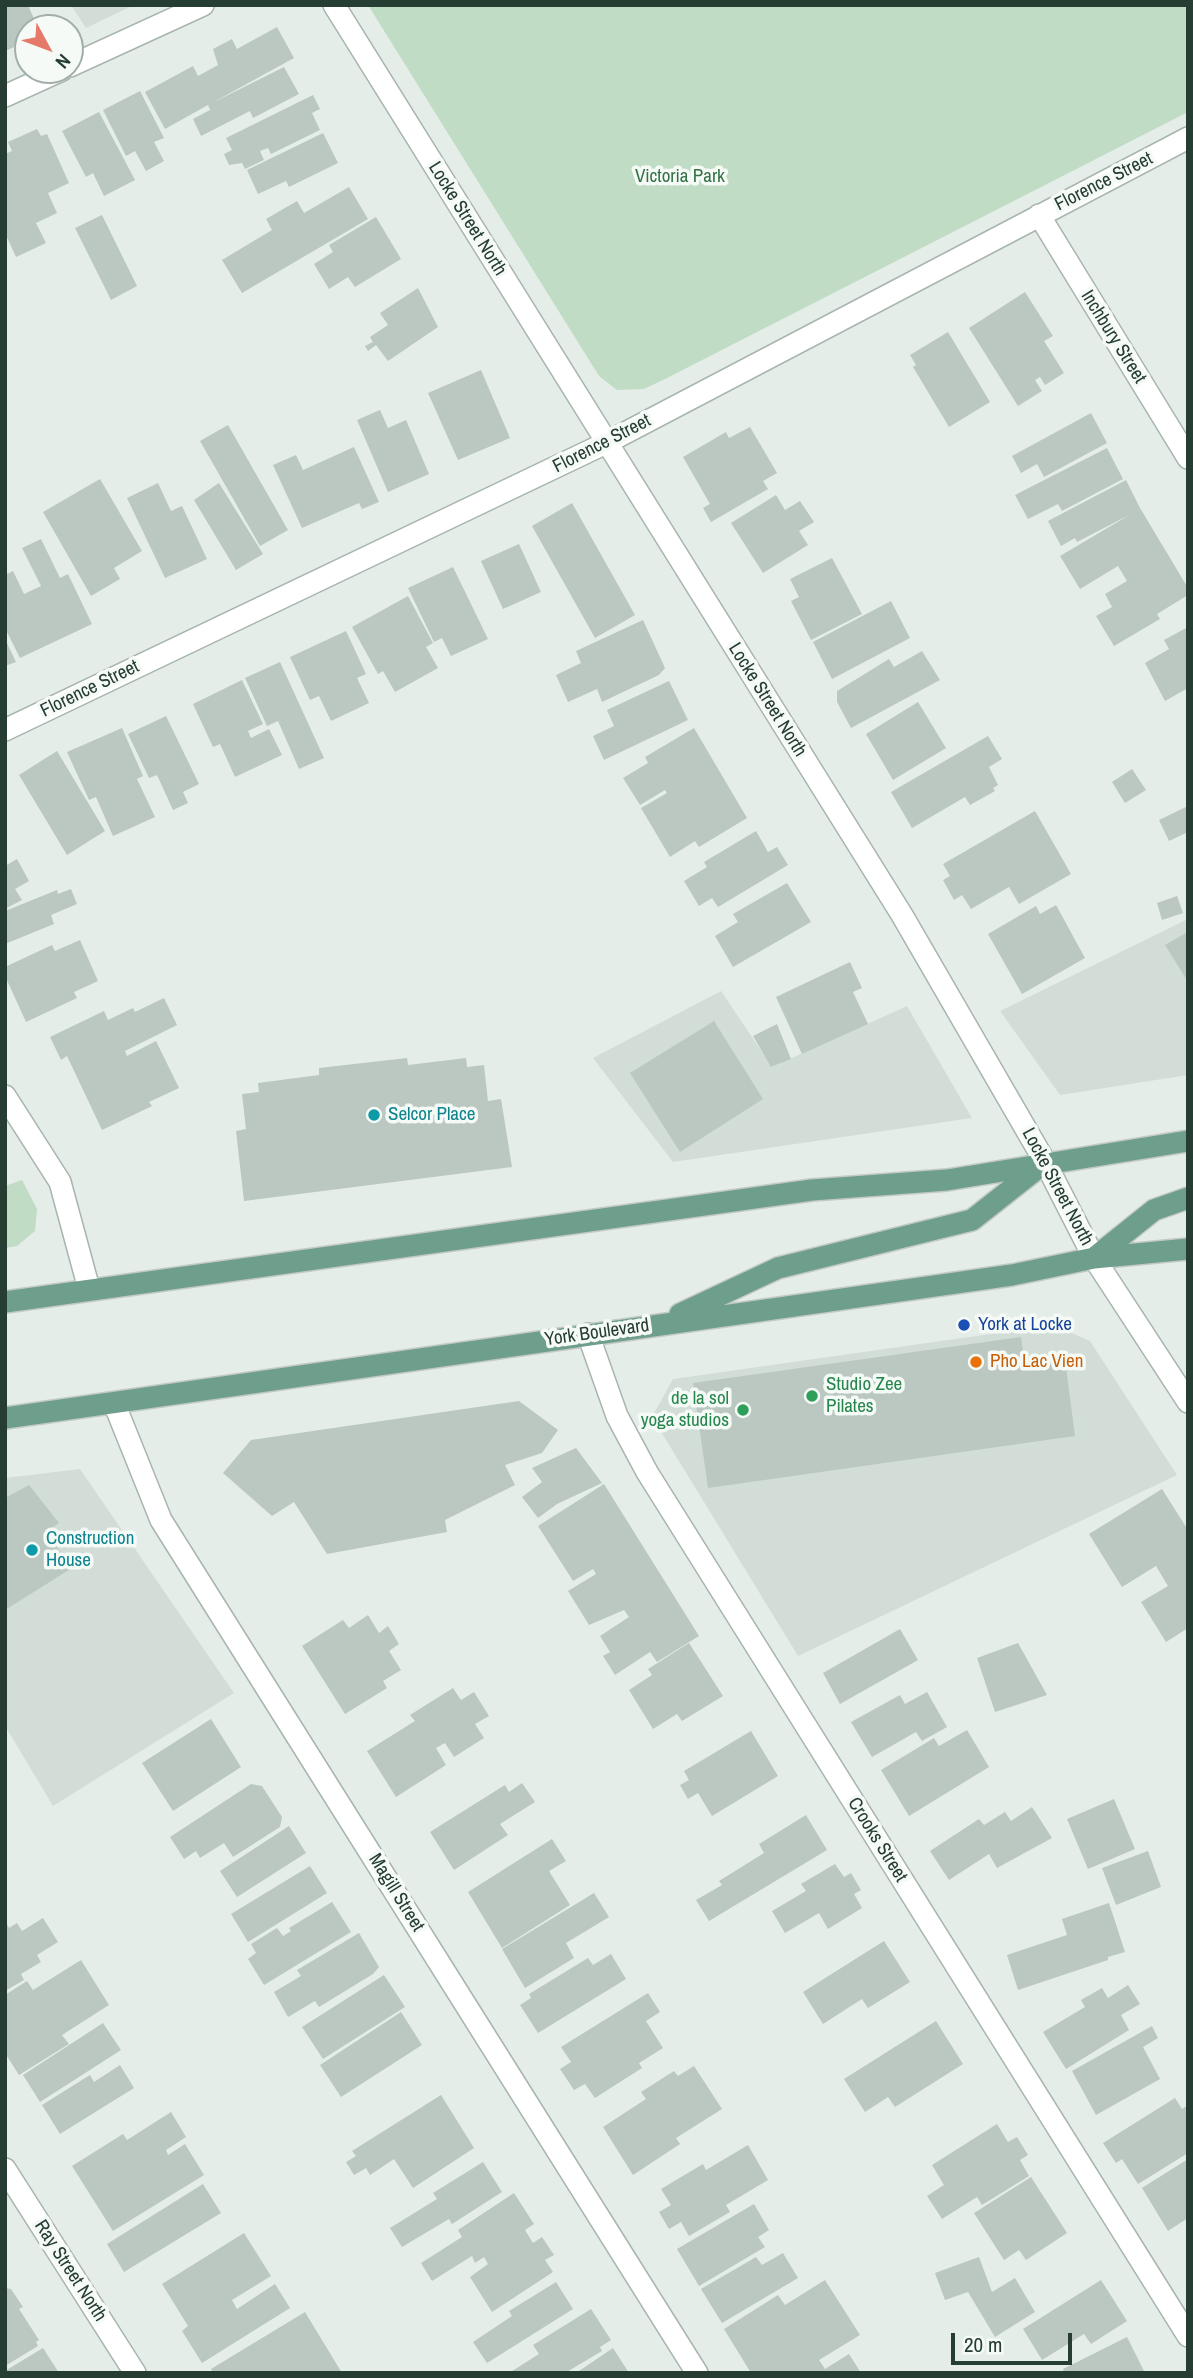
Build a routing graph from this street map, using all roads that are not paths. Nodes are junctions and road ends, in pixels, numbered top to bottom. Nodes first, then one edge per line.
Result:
1 (203, 5) edge
2 (334, 5) edge
3 (84, 60) edge
4 (31, 84) edge
5 (5, 96) edge
6 (1188, 138) edge
7 (1039, 215) junction
8 (606, 443) junction
9 (1188, 458) edge
10 (5, 730) edge
11 (5, 1096) edge
12 (1188, 1141) edge
13 (1045, 1162) junction
14 (1188, 1198) edge
15 (1188, 1249) edge
16 (1094, 1258) junction
17 (89, 1289) junction
18 (5, 1302) edge
19 (659, 1324) junction
20 (588, 1334) junction
21 (1188, 1402) edge
22 (114, 1403) junction
23 (5, 1418) edge
24 (5, 2169) edge
25 (1188, 2336) edge
26 (135, 2373) edge
27 (697, 2373) edge

1 - 3 street
2 - 8 street, Locke Street North
4 - 5 street
6 - 7 street, Florence Street
7 - 8 street, Florence Street
7 - 9 street, Inchbury Street
8 - 10 street, Florence Street
8 - 13 street, Locke Street North
11 - 17 street
12 - 13 main road
13 - 16 street, Locke Street North
13 - 17 main road
13 - 19 main road
14 - 16 main road
15 - 16 main road, York Boulevard
16 - 19 main road, York Boulevard
16 - 21 street, Locke Street North
17 - 18 main road
19 - 20 main road, York Boulevard
20 - 22 main road, York Boulevard
20 - 25 street, Crooks Street
22 - 23 main road, York Boulevard
22 - 27 street, Magill Street
24 - 26 street, Ray Street North

